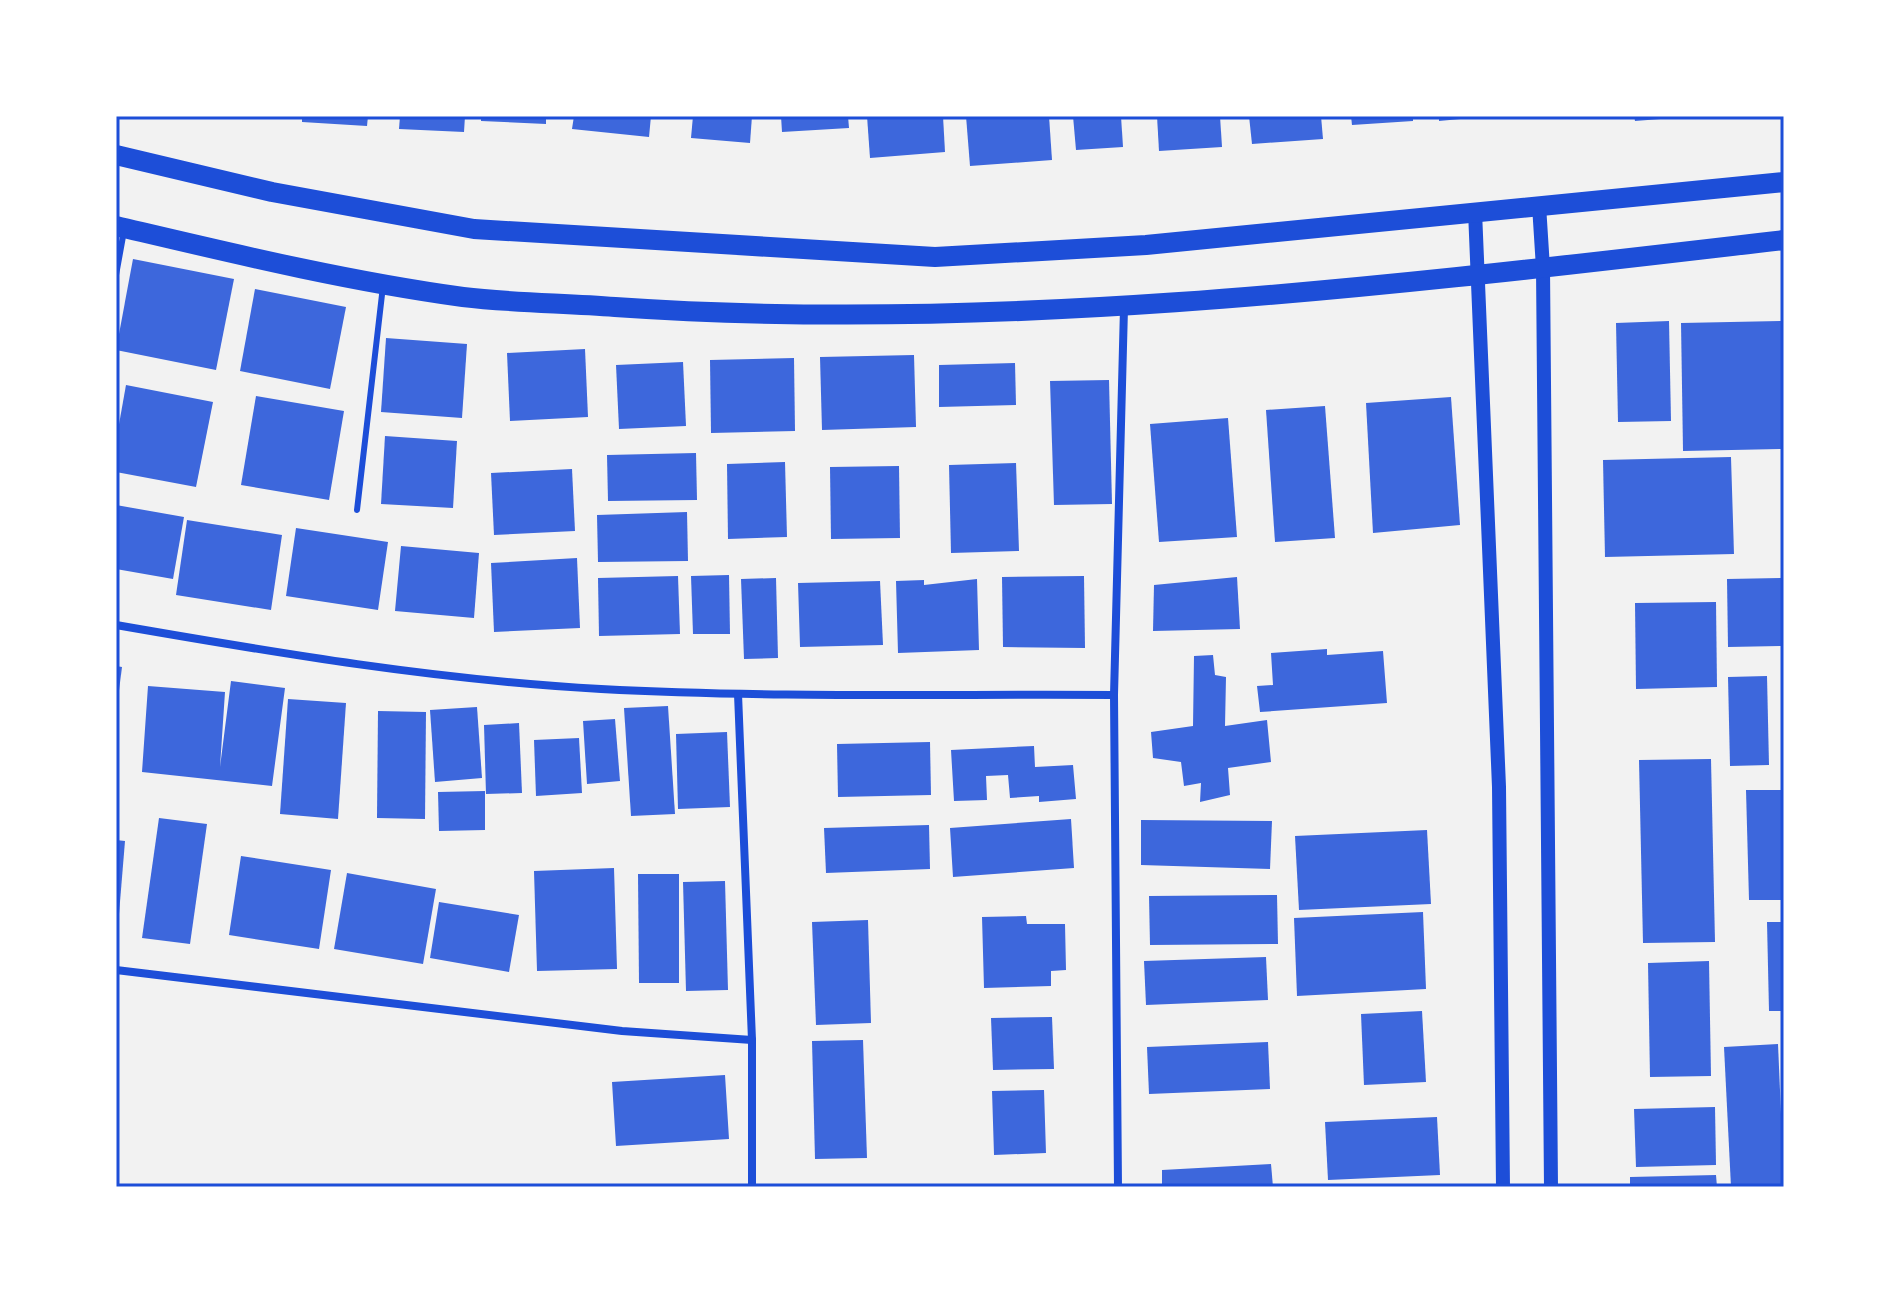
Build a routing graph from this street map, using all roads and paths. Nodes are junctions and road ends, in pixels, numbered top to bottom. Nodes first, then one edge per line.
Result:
1 (116, 155) edge
2 (1784, 182) edge
3 (1539, 205) junction
4 (1475, 211) junction
5 (120, 227) edge
6 (1784, 240) edge
7 (1543, 268) junction
8 (1478, 274) junction
9 (116, 275) edge
10 (383, 282) junction
11 (1124, 306) junction
12 (357, 510) dead end
13 (116, 625) edge
14 (738, 694) junction
15 (1114, 695) junction
16 (116, 970) edge
17 (752, 1040) junction
18 (752, 1187) edge
19 (1118, 1187) edge
20 (1503, 1187) edge
21 (1551, 1187) edge

1 - 4 main road
2 - 3 main road
3 - 4 main road
3 - 7 street
4 - 8 street
5 - 9 lane
5 - 10 main road
6 - 7 main road
7 - 8 main road
7 - 21 street
8 - 11 main road
8 - 20 street
10 - 11 main road
10 - 12 lane
11 - 15 street
13 - 14 street
14 - 15 street
14 - 17 street
15 - 19 street
16 - 17 street
17 - 18 street

